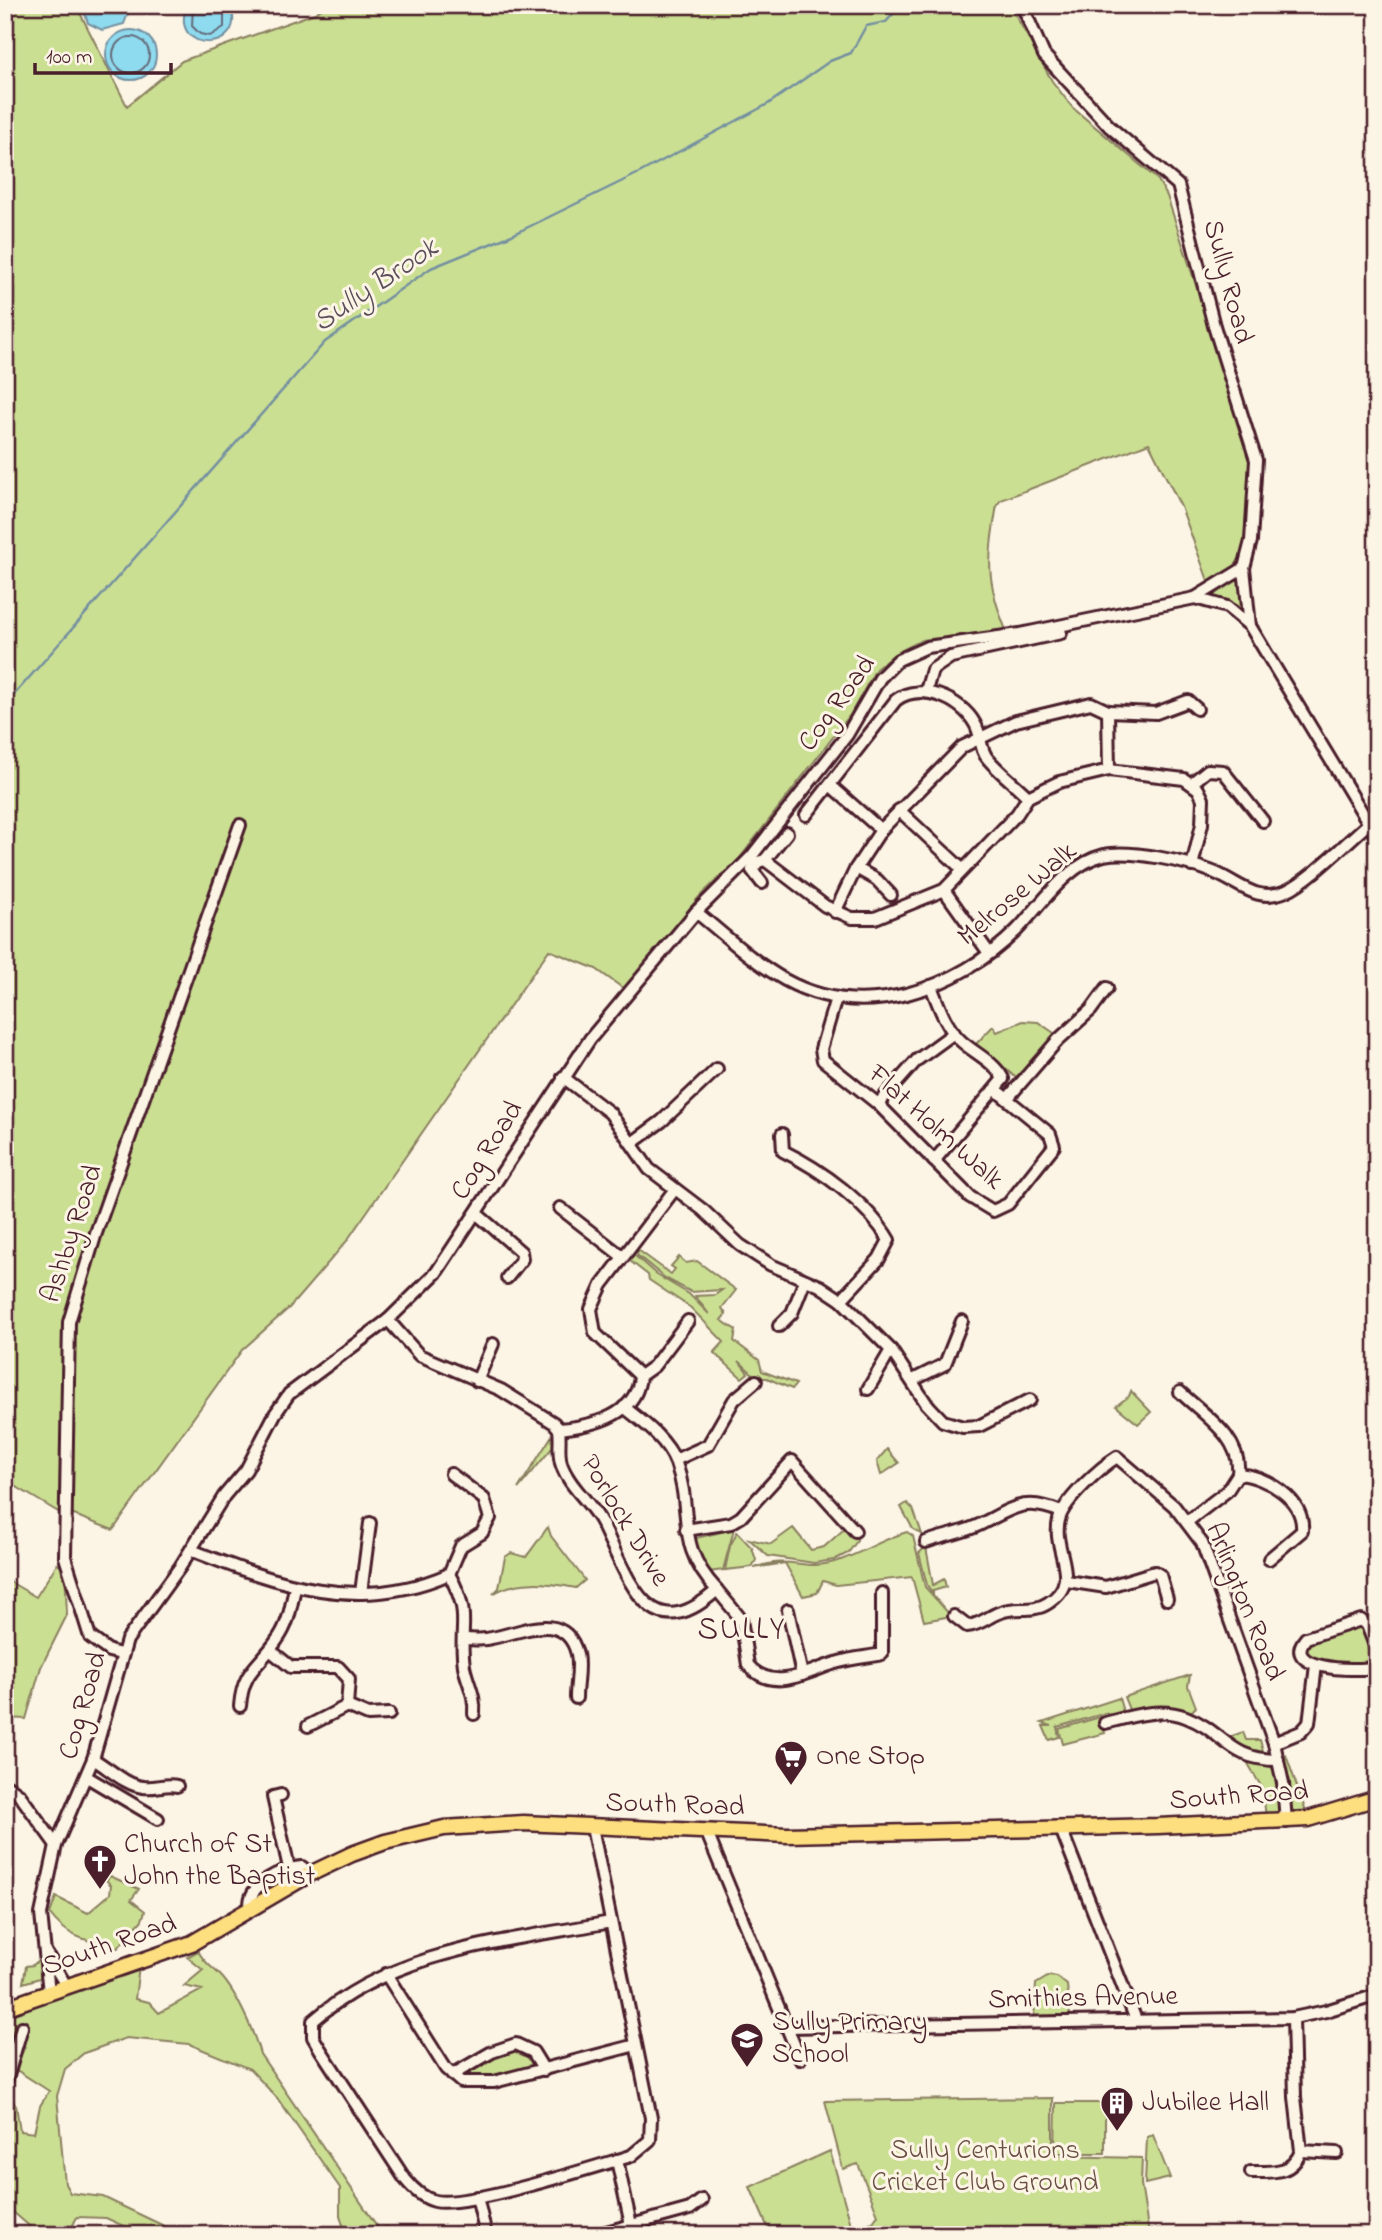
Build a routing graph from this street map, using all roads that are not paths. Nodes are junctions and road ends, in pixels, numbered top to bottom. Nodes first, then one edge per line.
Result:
1 (1022, 5) edge
2 (1244, 568) junction
3 (1195, 598) junction
4 (1250, 626) junction
5 (1063, 632) dead end
6 (926, 691) junction
7 (1197, 709) dead end
8 (1108, 711) junction
9 (980, 739) junction
10 (1109, 770) junction
11 (1192, 783) junction
12 (830, 785) junction
13 (1028, 797) junction
14 (899, 810) junction
15 (806, 815) dead end
16 (1263, 821) dead end
17 (1368, 824) junction
18 (240, 825) dead end
19 (881, 830) junction
20 (787, 833) dead end
21 (1377, 837) edge
22 (765, 860) junction
23 (1192, 866) junction
24 (856, 868) junction
25 (962, 869) junction
26 (762, 883) dead end
27 (944, 890) junction
28 (891, 895) dead end
29 (696, 912) junction
30 (835, 912) junction
31 (989, 954) junction
32 (931, 986) junction
33 (1107, 988) dead end
34 (836, 998) junction
35 (954, 1033) junction
36 (717, 1069) dead end
37 (563, 1077) junction
38 (996, 1090) junction
39 (1007, 1099) junction
40 (878, 1104) junction
41 (782, 1134) dead end
42 (632, 1143) junction
43 (934, 1161) junction
44 (675, 1189) junction
45 (560, 1208) dead end
46 (476, 1213) junction
47 (623, 1257) junction
48 (507, 1278) dead end
49 (804, 1280) junction
50 (841, 1300) junction
51 (388, 1320) junction
52 (688, 1321) dead end
53 (962, 1321) dead end
54 (779, 1326) dead end
55 (493, 1344) dead end
56 (891, 1350) junction
57 (640, 1376) junction
58 (913, 1380) junction
59 (478, 1381) junction
60 (756, 1381) dead end
61 (868, 1389) dead end
62 (1180, 1392) dead end
63 (1030, 1400) dead end
64 (624, 1407) junction
65 (559, 1429) junction
66 (675, 1460) junction
67 (451, 1474) dead end
68 (1238, 1475) junction
69 (1061, 1512) junction
70 (1188, 1521) junction
71 (370, 1523) dead end
72 (686, 1530) junction
73 (855, 1531) dead end
74 (926, 1542) dead end
75 (191, 1550) junction
76 (1269, 1559) dead end
77 (449, 1574) junction
78 (1067, 1581) junction
79 (295, 1587) junction
80 (717, 1590) junction
81 (362, 1593) junction
82 (882, 1593) dead end
83 (1167, 1599) dead end
84 (788, 1610) dead end
85 (954, 1616) dead end
86 (464, 1639) junction
87 (270, 1650) junction
88 (1377, 1651) edge
89 (121, 1654) junction
90 (1377, 1662) edge
91 (1316, 1665) junction
92 (802, 1675) junction
93 (576, 1698) dead end
94 (240, 1706) dead end
95 (347, 1706) junction
96 (389, 1714) dead end
97 (474, 1714) dead end
98 (1105, 1723) dead end
99 (309, 1726) dead end
100 (1274, 1743) junction
101 (93, 1759) junction
102 (1278, 1760) junction
103 (87, 1777) junction
104 (5, 1784) edge
105 (177, 1786) dead end
106 (281, 1795) dead end
107 (1377, 1798) edge
108 (158, 1819) dead end
109 (1286, 1822) junction
110 (592, 1827) junction
111 (1061, 1829) junction
112 (707, 1833) junction
113 (56, 1845) junction
114 (289, 1868) junction
115 (310, 1874) junction
116 (251, 1909) junction
117 (611, 1922) junction
118 (45, 1951) junction
119 (386, 1974) junction
120 (67, 1987) junction
121 (49, 1993) junction
122 (1377, 1995) edge
123 (5, 2008) edge
124 (1293, 2018) junction
125 (1136, 2020) junction
126 (22, 2027) dead end
127 (787, 2027) junction
128 (636, 2045) junction
129 (800, 2059) dead end
130 (544, 2070) junction
131 (452, 2075) junction
132 (5, 2085) edge
133 (1301, 2151) junction
134 (1337, 2153) dead end
135 (617, 2160) junction
136 (1251, 2172) dead end
137 (477, 2197) junction
138 (702, 2200) dead end
139 (631, 2225) junction
140 (486, 2235) edge
141 (595, 2235) edge

1 - 2 street, Sully Road
2 - 3 street, Cog Road
2 - 4 street, Sully Road
3 - 4 street, Cog Road
3 - 29 street, Cog Road
4 - 17 street
5 - 6 street
6 - 9 street
6 - 12 street
7 - 8 street
8 - 9 street
8 - 10 street
9 - 13 street
9 - 14 street
10 - 11 street
10 - 13 street
11 - 16 street
11 - 23 street
12 - 15 street
12 - 19 street
13 - 25 street
14 - 19 street
14 - 25 street
17 - 21 street
17 - 23 street, Melrose Walk
18 - 89 street, Ashby Road
19 - 24 street
20 - 22 street
22 - 26 street
22 - 30 street
23 - 31 street, Melrose Walk
24 - 28 street
24 - 30 street
25 - 27 street
27 - 30 street
27 - 31 street
29 - 34 street, Melrose Walk
29 - 37 street, Cog Road
31 - 32 street, Melrose Walk
32 - 34 street, Melrose Walk
32 - 35 street
33 - 39 street
34 - 40 street, Flat Holm Walk
35 - 38 street
35 - 40 street
36 - 42 street
37 - 42 street
37 - 46 street, Cog Road
38 - 39 street
38 - 43 street
39 - 43 street, Flat Holm Walk
40 - 43 street, Flat Holm Walk
41 - 50 street
42 - 44 street
44 - 47 street
44 - 49 street
45 - 47 street
46 - 48 street
46 - 51 street, Cog Road
47 - 57 street
49 - 50 street
49 - 54 street
50 - 56 street
51 - 59 street
51 - 75 street, Cog Road
52 - 57 street
53 - 58 street
55 - 59 street
56 - 58 street
56 - 61 street
57 - 64 street
58 - 63 street
59 - 65 street
60 - 66 street
62 - 68 street
64 - 65 street
64 - 66 street
65 - 80 street, Porlock Drive
66 - 72 street
67 - 77 street
68 - 70 street
68 - 76 street
69 - 70 street, Arlington Road
69 - 74 street
69 - 78 street
70 - 100 street, Arlington Road
71 - 81 street
72 - 73 street
72 - 80 street
75 - 79 street
75 - 89 street, Cog Road
77 - 81 street
77 - 86 street
78 - 83 street
78 - 85 street
79 - 81 street
79 - 87 street
80 - 92 street
82 - 92 street
84 - 92 street
86 - 93 street
86 - 97 street
87 - 94 street
87 - 95 street
88 - 91 street
89 - 101 street, Cog Road
90 - 91 street
91 - 100 street
95 - 96 street
95 - 99 street
98 - 102 street
100 - 102 street, Arlington Road
101 - 103 street, Cog Road
101 - 105 street
102 - 109 street, Arlington Road
103 - 108 street
103 - 113 street, Cog Road
104 - 113 street
106 - 114 street
107 - 109 main road, South Road
109 - 111 main road, South Road
110 - 112 main road, South Road
110 - 115 main road, South Road
110 - 117 street
111 - 112 main road, South Road
111 - 125 street
112 - 127 street
113 - 118 street, Cog Road
114 - 115 street
114 - 116 street
115 - 116 main road, South Road
116 - 120 main road, South Road
117 - 119 street
117 - 128 street
118 - 120 street, Cog Road
118 - 121 street, Cog Road
119 - 131 street
119 - 137 street
120 - 121 main road, South Road
121 - 123 main road, South Road
122 - 124 street, Smithies Avenue
124 - 125 street, Smithies Avenue
124 - 133 street
125 - 127 street, Smithies Avenue
126 - 132 street
127 - 129 street
128 - 130 street
128 - 135 street
130 - 131 street
130 - 131 street
133 - 134 street
133 - 136 street
135 - 137 street
135 - 139 street
137 - 140 street
138 - 139 street
139 - 141 street

